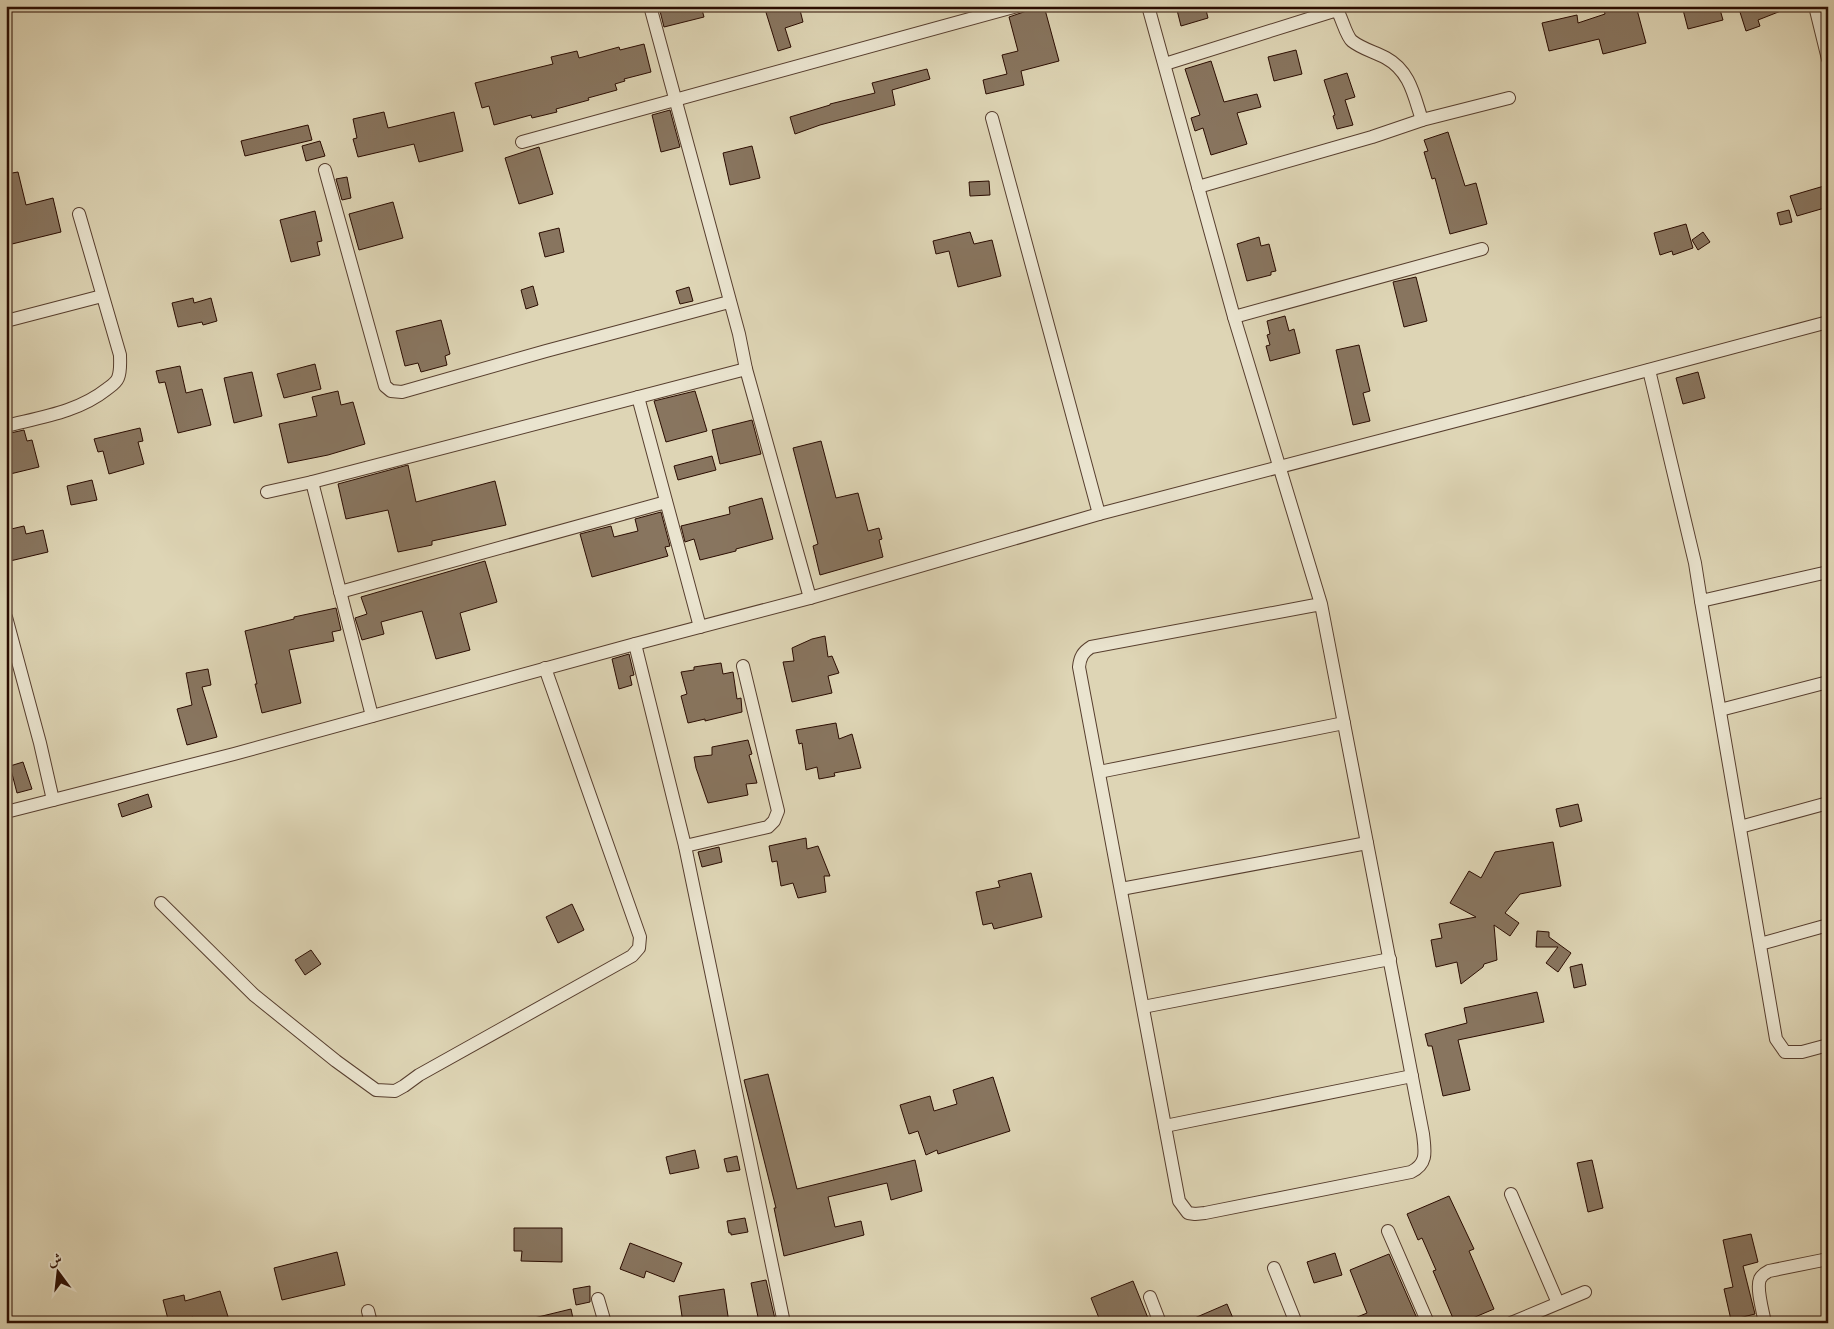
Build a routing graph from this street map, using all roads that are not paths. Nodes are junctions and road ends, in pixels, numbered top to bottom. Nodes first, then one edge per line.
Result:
1 (650, 6) edge
2 (1017, 6) edge
3 (1148, 6) edge
4 (1815, 6) edge
5 (1828, 59) edge
6 (1165, 64) junction
7 (1509, 98) dead end
8 (674, 101) junction
9 (992, 118) dead end
10 (1422, 120) junction
11 (522, 142) dead end
12 (325, 170) dead end
13 (1198, 187) junction
14 (79, 214) dead end
15 (1482, 249) dead end
16 (102, 296) junction
17 (729, 302) junction
18 (1234, 317) junction
19 (6, 321) edge
20 (1828, 322) edge
21 (746, 369) junction
22 (1649, 370) junction
23 (638, 396) junction
24 (6, 426) edge
25 (1281, 467) junction
26 (312, 482) junction
27 (267, 492) dead end
28 (666, 502) junction
29 (1099, 514) junction
30 (1828, 572) edge
31 (340, 592) junction
32 (810, 598) junction
33 (1701, 601) junction
34 (1321, 604) junction
35 (6, 617) edge
36 (700, 627) junction
37 (635, 644) junction
38 (743, 666) dead end
39 (545, 668) junction
40 (1828, 682) edge
41 (1720, 710) junction
42 (372, 716) junction
43 (1344, 723) junction
44 (1099, 772) junction
45 (53, 800) junction
46 (1828, 803) edge
47 (6, 812) edge
48 (1740, 827) junction
49 (1367, 842) junction
50 (685, 846) junction
51 (1121, 889) junction
52 (161, 903) dead end
53 (1828, 925) edge
54 (1760, 944) junction
55 (1390, 959) junction
56 (1143, 1007) junction
57 (1828, 1045) edge
58 (1412, 1076) junction
59 (1165, 1126) junction
60 (1512, 1194) dead end
61 (1388, 1231) dead end
62 (1828, 1259) edge
63 (1274, 1268) dead end
64 (1585, 1292) dead end
65 (1150, 1297) dead end
66 (598, 1299) dead end
67 (1558, 1303) junction
68 (605, 1323) edge
69 (784, 1323) edge
70 (1160, 1323) edge
71 (1296, 1323) edge
72 (1428, 1323) edge
73 (1510, 1323) edge
74 (1765, 1323) edge

1 - 8 street
2 - 8 street
3 - 6 street
4 - 5 street
6 - 10 street
6 - 13 street
7 - 10 street
8 - 11 street
8 - 17 street
9 - 29 street
10 - 13 street
12 - 17 street
13 - 18 street
14 - 16 street
15 - 18 street
16 - 19 street
16 - 24 street
17 - 21 street
18 - 25 street
20 - 22 street
21 - 23 street
21 - 32 street
22 - 25 street
22 - 33 street
23 - 26 street
23 - 28 street
25 - 29 street
25 - 34 street
26 - 27 street
26 - 31 street
28 - 31 street
28 - 36 street
29 - 32 street
30 - 33 street
31 - 42 street
32 - 36 street
33 - 41 street
34 - 43 street
34 - 44 street
35 - 45 street
36 - 37 street
37 - 39 street
37 - 50 street
38 - 50 street
39 - 42 street
39 - 52 street
40 - 41 street
41 - 48 street
42 - 45 street
43 - 44 street
43 - 49 street
44 - 51 street
45 - 47 street
46 - 48 street
48 - 54 street
49 - 51 street
49 - 55 street
50 - 69 street
51 - 56 street
53 - 54 street
54 - 57 street
55 - 56 street
55 - 58 street
56 - 59 street
58 - 59 street
58 - 59 street
60 - 67 street
61 - 72 street
62 - 74 street
63 - 71 street
64 - 67 street
65 - 70 street
66 - 68 street
67 - 73 street

